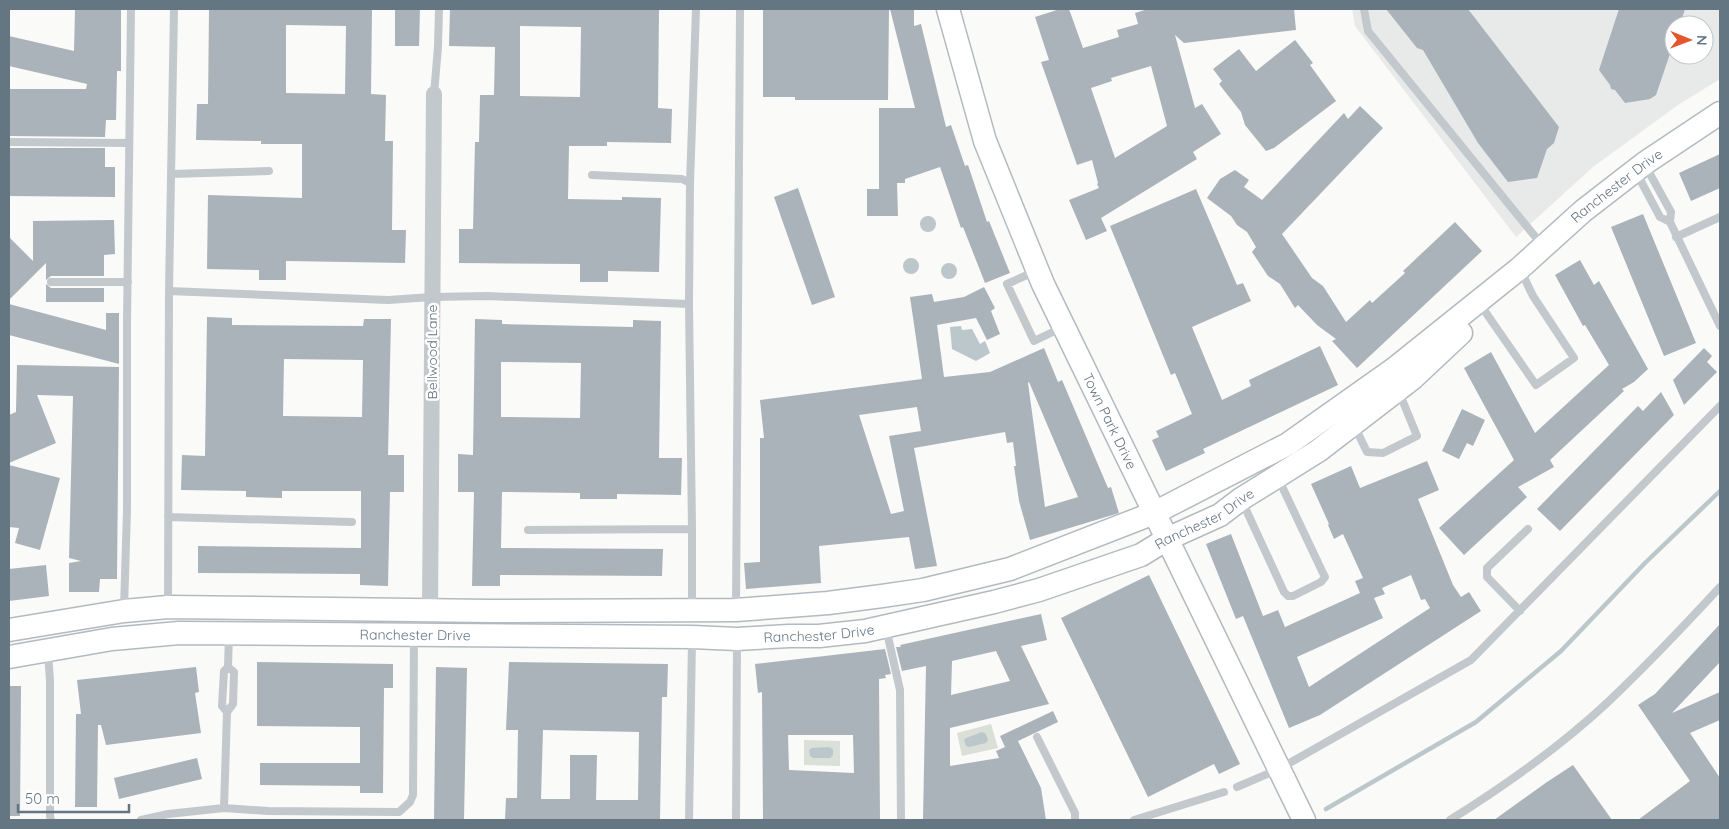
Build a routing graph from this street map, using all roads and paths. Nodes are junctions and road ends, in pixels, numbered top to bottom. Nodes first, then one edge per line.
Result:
1 (131, 9) edge
2 (174, 9) edge
3 (439, 9) edge
4 (696, 9) edge
5 (740, 9) edge
6 (948, 9) edge
7 (1364, 9) edge
8 (434, 94) joint
9 (1720, 113) edge
10 (9, 142) edge
11 (129, 143) junction
12 (1640, 167) junction
13 (269, 171) dead end
14 (171, 174) junction
15 (592, 175) dead end
16 (690, 183) junction
17 (1720, 217) edge
18 (1670, 222) junction
19 (1676, 237) junction
20 (1542, 245) junction
21 (1520, 268) junction
22 (1038, 270) junction
23 (51, 282) dead end
24 (128, 282) junction
25 (169, 291) junction
26 (432, 297) junction
27 (689, 304) junction
28 (1484, 310) junction
29 (1064, 326) junction
30 (1720, 326) edge
31 (1398, 389) junction
32 (1720, 406) edge
33 (1356, 413) junction
34 (1277, 477) junction
35 (1241, 499) junction
36 (1154, 512) junction
37 (168, 517) junction
38 (352, 522) dead end
39 (692, 529) junction
40 (1528, 529) dead end
41 (528, 530) dead end
42 (1167, 539) junction
43 (1720, 587) edge
44 (923, 590) junction
45 (168, 607) junction
46 (230, 608) junction
47 (430, 610) junction
48 (692, 610) junction
49 (736, 610) junction
50 (1520, 610) junction
51 (124, 611) junction
52 (490, 612) junction
53 (930, 616) junction
54 (886, 626) junction
55 (9, 630) edge
56 (229, 633) junction
57 (414, 634) junction
58 (490, 635) junction
59 (692, 637) junction
60 (737, 639) junction
61 (47, 651) junction
62 (9, 657) edge
63 (1037, 737) dead end
64 (1278, 769) junction
65 (1237, 787) dead end
66 (1224, 792) dead end
67 (224, 808) junction
68 (51, 820) edge
69 (141, 820) edge
70 (688, 820) edge
71 (736, 820) edge
72 (901, 820) edge
73 (1075, 820) edge
74 (1134, 820) edge
75 (1304, 820) edge
76 (1450, 820) edge

1 - 11 lane
2 - 14 lane
3 - 8 lane
4 - 16 lane
5 - 49 lane
6 - 22 street, Town Park Drive
7 - 20 lane
8 - 26 street, Bellwood Lane
9 - 12 street, Ranchester Drive
10 - 11 lane
11 - 24 lane
12 - 18 lane
12 - 18 lane
12 - 20 street, Ranchester Drive
13 - 14 lane
14 - 25 lane
15 - 16 lane
16 - 27 lane
17 - 19 lane
18 - 19 lane
19 - 30 lane
20 - 21 street, Ranchester Drive
21 - 28 street, Ranchester Drive
21 - 28 lane
21 - 33 street, Ranchester Drive
22 - 29 street, Town Park Drive
22 - 29 lane
23 - 24 lane
24 - 51 lane
25 - 26 lane
25 - 37 lane
26 - 27 lane
26 - 47 street, Bellwood Lane
27 - 39 lane
28 - 31 street, Ranchester Drive
29 - 36 street, Town Park Drive
31 - 33 street, Ranchester Drive
31 - 33 lane
32 - 50 lane
33 - 34 street, Ranchester Drive
33 - 36 street, Ranchester Drive
34 - 35 street, Ranchester Drive
34 - 35 lane
35 - 42 street, Ranchester Drive
36 - 42 street, Town Park Drive
36 - 44 street, Ranchester Drive
37 - 38 lane
37 - 45 lane
39 - 41 lane
39 - 48 lane
40 - 50 lane
42 - 53 street, Ranchester Drive
42 - 64 street, Town Park Drive
43 - 76 lane
44 - 49 street, Ranchester Drive
44 - 53 street
45 - 46 street, Ranchester Drive
45 - 51 street, Ranchester Drive
46 - 47 street, Ranchester Drive
46 - 56 street
47 - 52 street, Ranchester Drive
48 - 49 street, Ranchester Drive
48 - 52 street, Ranchester Drive
48 - 59 street
50 - 64 lane
51 - 55 street, Ranchester Drive
52 - 58 street
53 - 54 street, Ranchester Drive
54 - 60 street, Ranchester Drive
54 - 72 lane
56 - 57 street, Ranchester Drive
56 - 61 street, Ranchester Drive
56 - 67 lane
57 - 58 street, Ranchester Drive
57 - 67 lane
58 - 59 street, Ranchester Drive
59 - 60 street, Ranchester Drive
59 - 70 lane
60 - 71 lane
61 - 62 street, Ranchester Drive
61 - 68 lane
63 - 73 lane
64 - 65 lane
64 - 75 street, Town Park Drive
66 - 74 lane
67 - 69 lane

